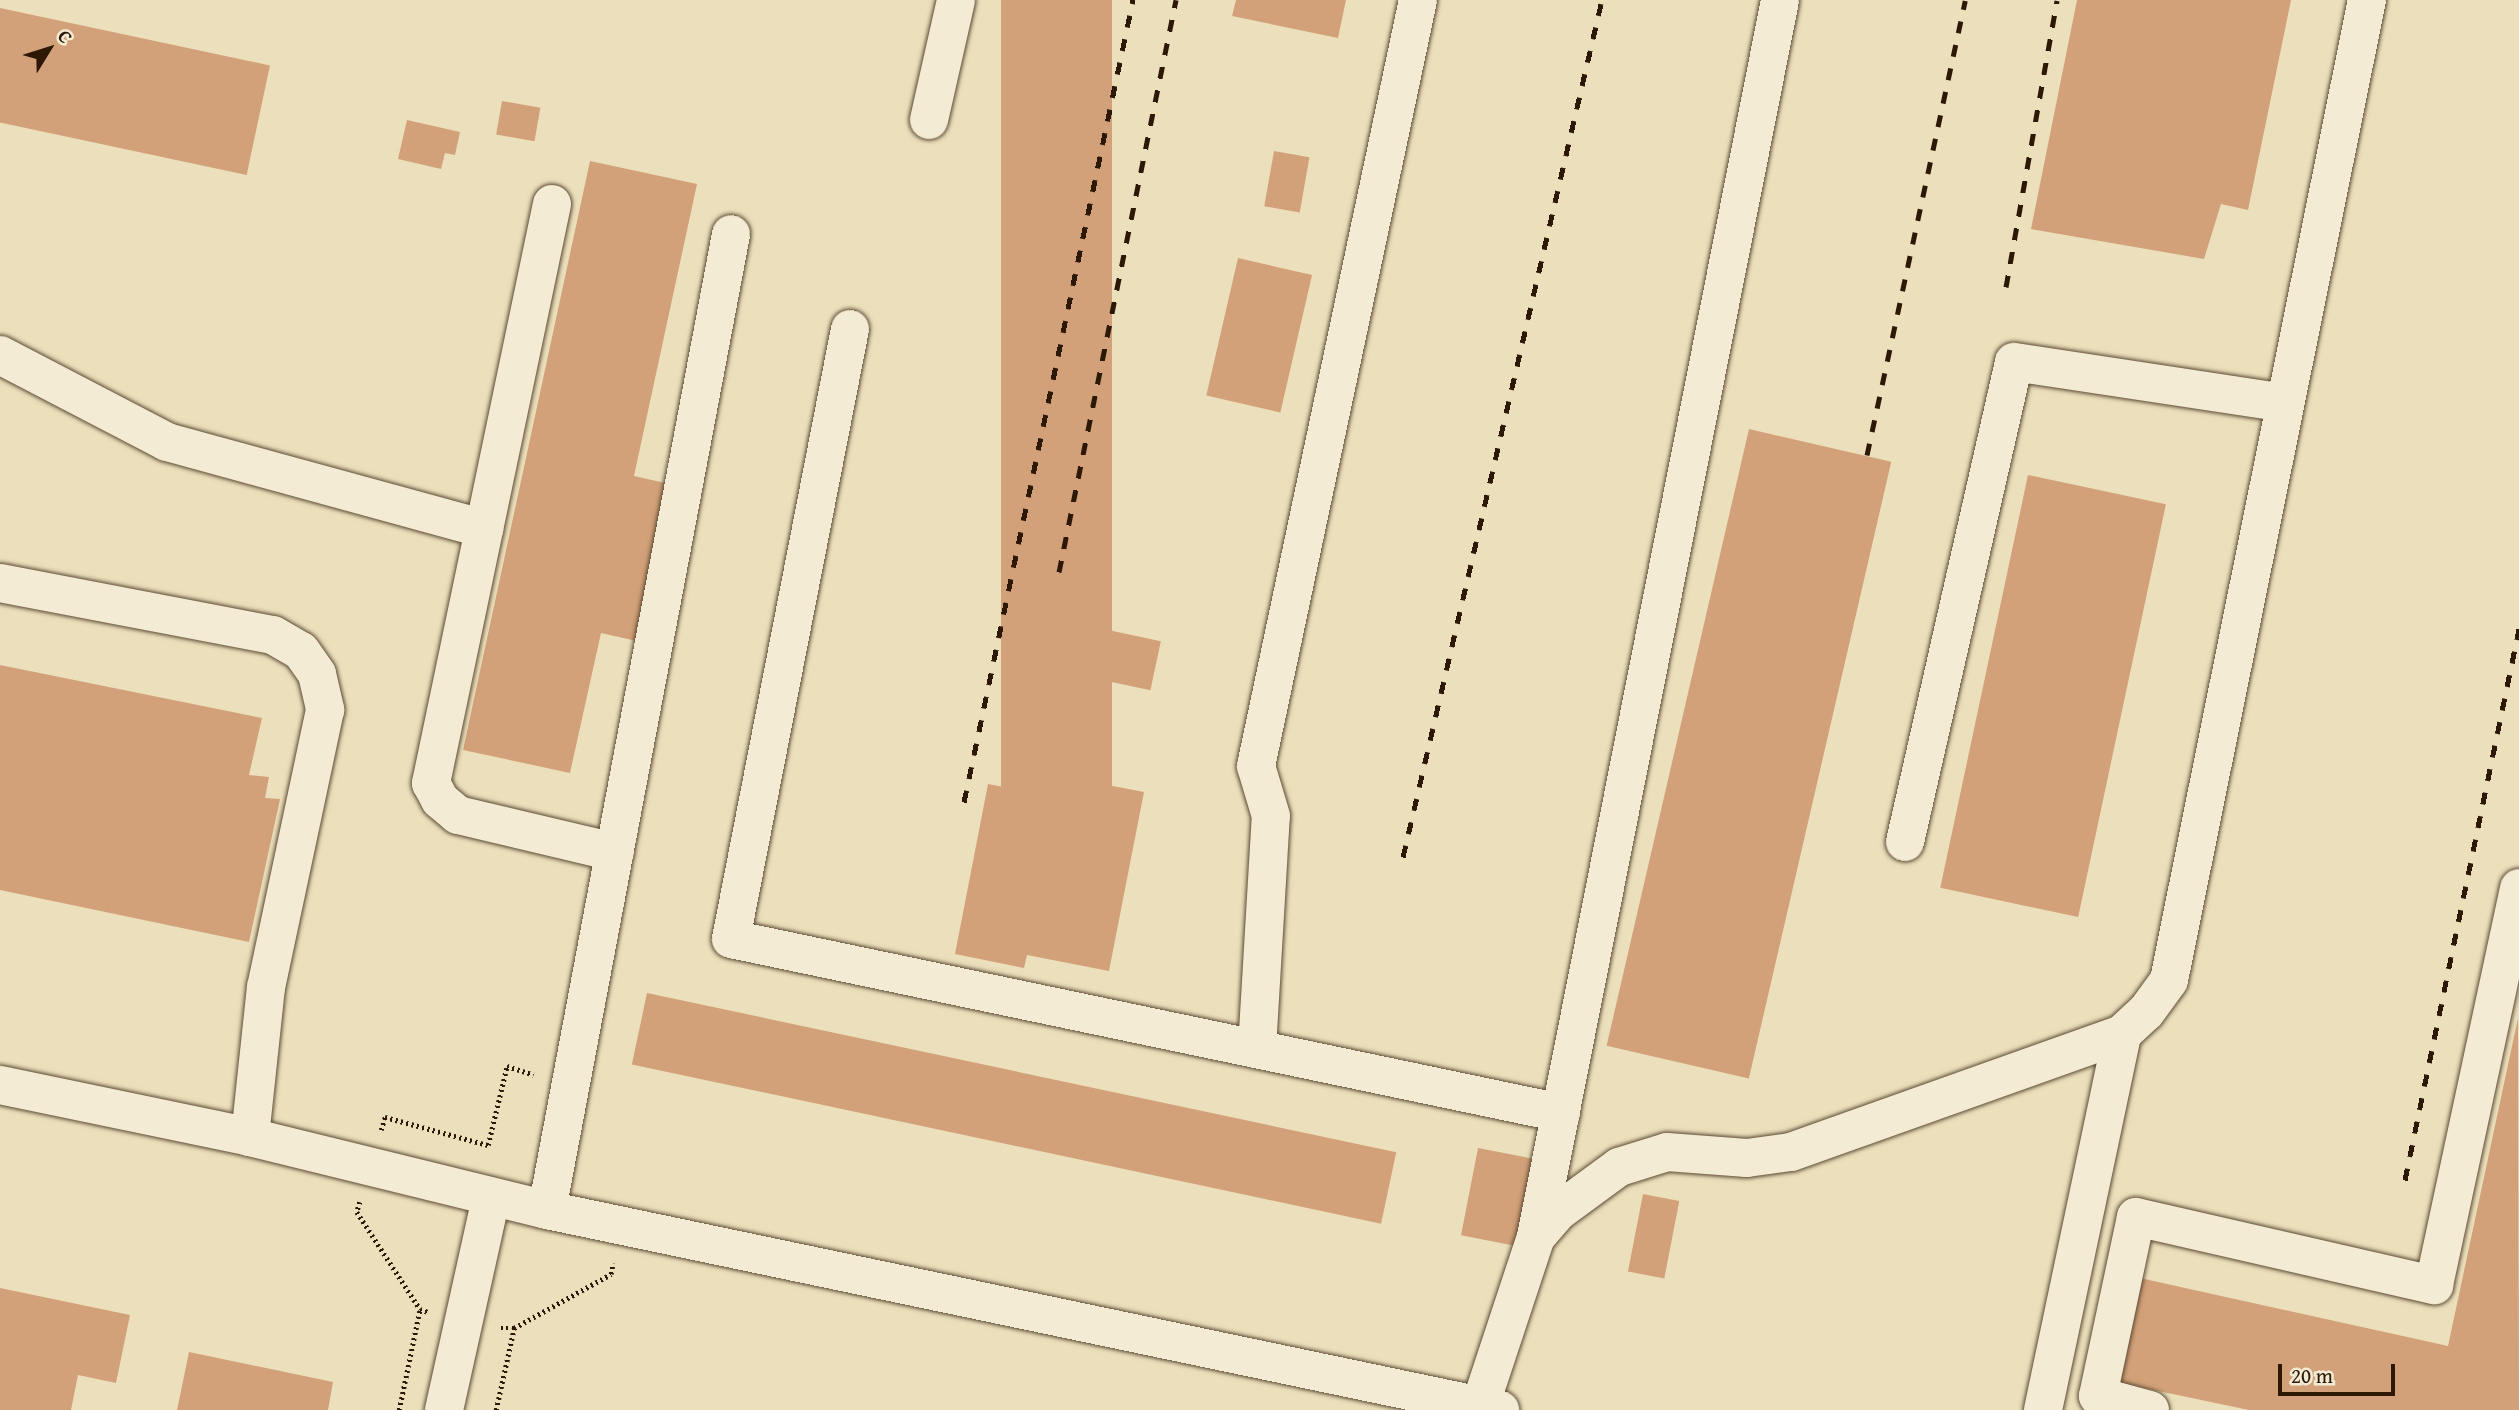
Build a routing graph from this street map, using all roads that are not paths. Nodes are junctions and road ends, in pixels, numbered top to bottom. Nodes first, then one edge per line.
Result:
1 (956, 0) edge
2 (1418, 0) edge
3 (1780, 0) edge
4 (2367, 0) edge
5 (929, 120) dead end
6 (552, 204) dead end
7 (732, 234) dead end
8 (850, 329) dead end
9 (0, 355) edge
10 (2285, 403) junction
11 (484, 529) junction
12 (0, 583) edge
13 (1905, 842) dead end
14 (615, 852) junction
15 (2519, 888) edge
16 (2122, 1034) junction
17 (1257, 1049) junction
18 (0, 1085) edge
19 (1560, 1113) junction
20 (250, 1138) junction
21 (491, 1198) junction
22 (547, 1210) junction
23 (1536, 1237) junction
24 (1490, 1408) edge
25 (444, 1410) edge
26 (2043, 1410) edge
27 (2150, 1410) edge

1 - 5 lane
2 - 17 lane
3 - 19 lane
4 - 10 lane
6 - 11 lane
7 - 14 lane
8 - 17 lane
9 - 11 lane
10 - 13 lane
10 - 16 lane
11 - 14 lane
12 - 20 lane
14 - 22 lane
15 - 27 lane
16 - 23 lane
16 - 26 lane
17 - 19 lane
18 - 20 lane
19 - 23 lane
20 - 21 lane
21 - 22 lane
21 - 25 lane
22 - 24 lane
23 - 24 lane

